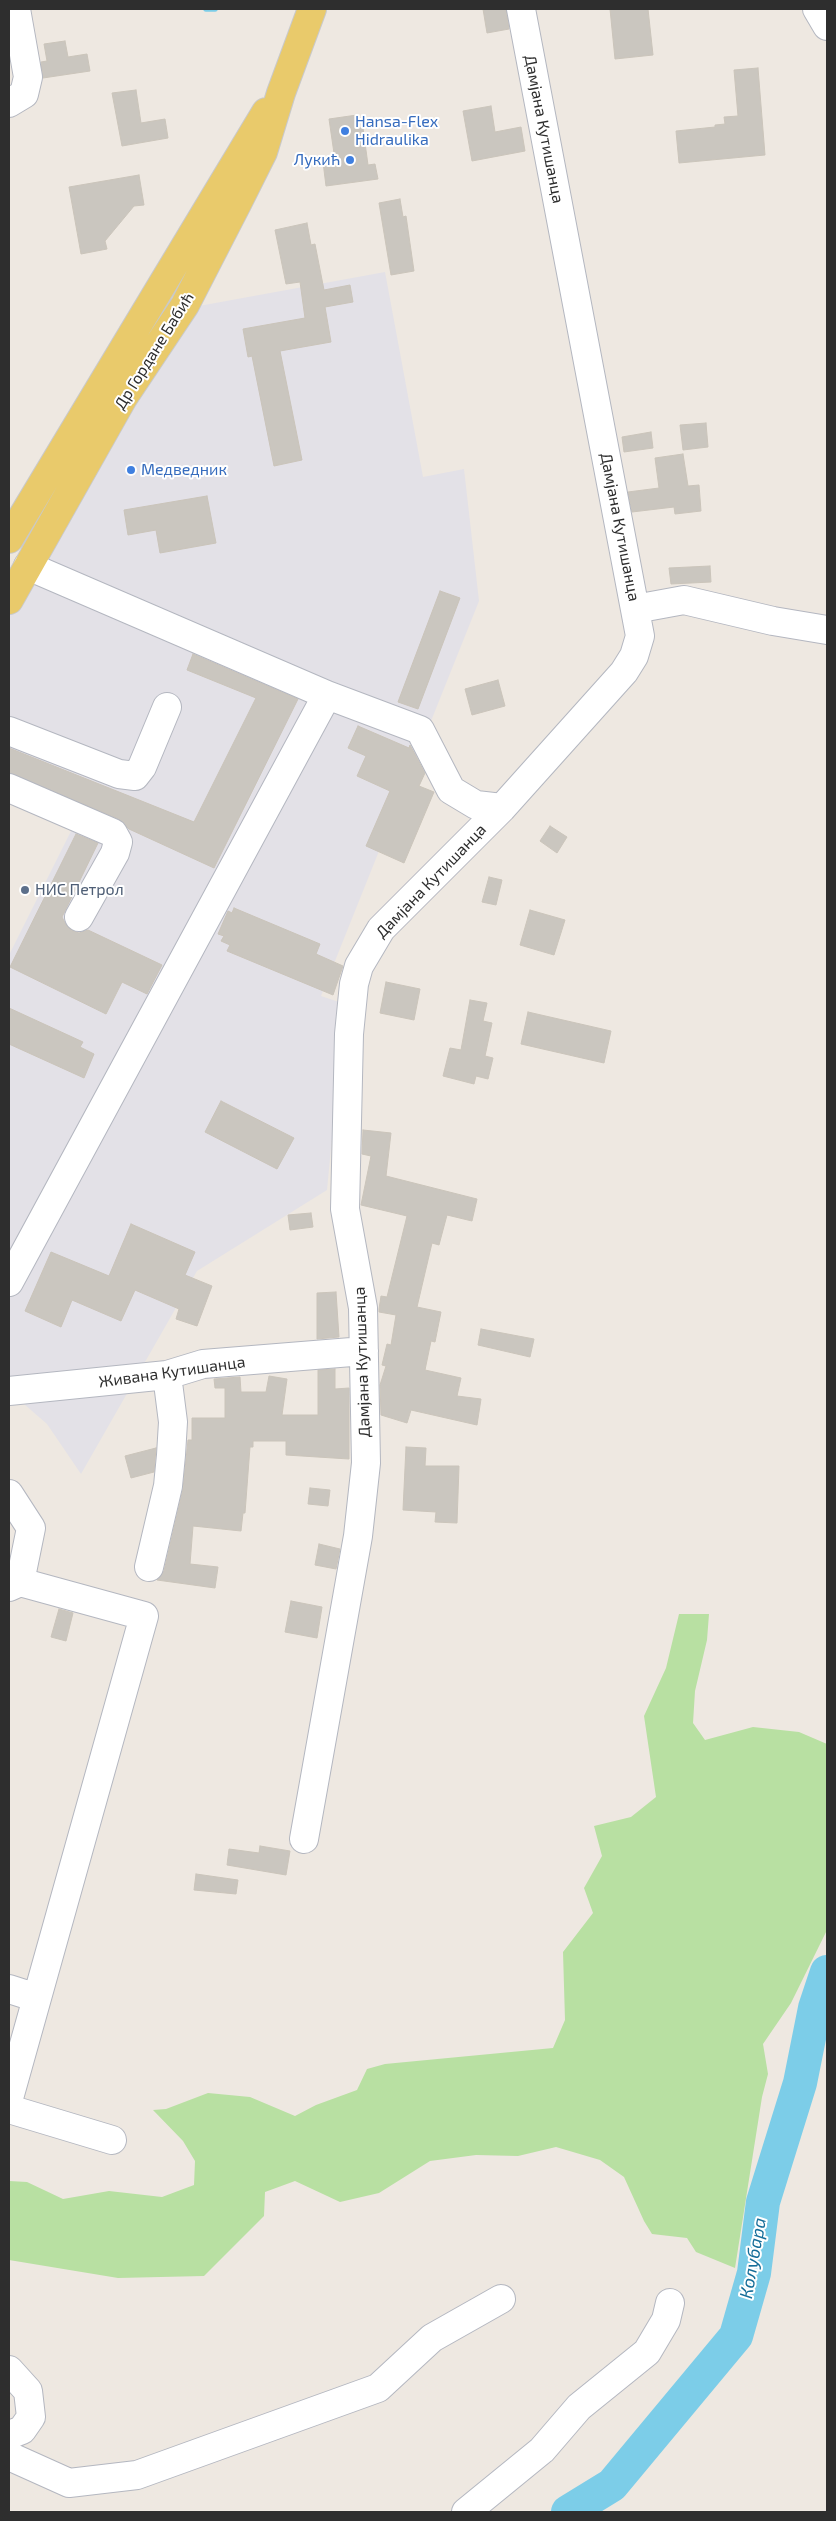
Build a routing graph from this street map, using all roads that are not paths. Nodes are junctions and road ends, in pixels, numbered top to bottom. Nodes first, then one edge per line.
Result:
1 (16, 9) edge
2 (521, 9) edge
3 (817, 9) edge
4 (311, 13) edge
5 (827, 26) edge
6 (281, 93) junction
7 (9, 103) edge
8 (9, 539) edge
9 (28, 566) junction
10 (9, 600) edge
11 (635, 609) junction
12 (827, 630) edge
13 (326, 695) junction
14 (167, 707) dead end
15 (9, 731) edge
16 (9, 788) edge
17 (502, 808) junction
18 (79, 917) dead end
19 (9, 1282) edge
20 (364, 1352) junction
21 (167, 1375) junction
22 (9, 1391) edge
23 (9, 1494) edge
24 (149, 1567) dead end
25 (14, 1585) edge
26 (304, 1839) dead end
27 (9, 1989) edge
28 (37, 1998) junction
29 (9, 2098) edge
30 (9, 2109) edge
31 (112, 2140) dead end
32 (500, 2299) dead end
33 (670, 2303) dead end
34 (9, 2370) edge
35 (9, 2435) edge
36 (9, 2456) edge
37 (466, 2512) edge

1 - 7 street
2 - 11 street, Дамјана Кутишанца
3 - 5 street
4 - 6 main road, Др Гордане Бабић
6 - 8 main road, Др Гордане Бабић
6 - 9 main road, Др Гордане Бабић
9 - 10 main road, Др Гордане Бабић
9 - 13 street
11 - 12 street
11 - 17 street, Дамјана Кутишанца
13 - 17 street
13 - 19 street
14 - 15 street
16 - 18 street
17 - 20 street, Дамјана Кутишанца
20 - 21 street, Живана Кутишанца
20 - 26 street, Дамјана Кутишанца
21 - 22 street, Живана Кутишанца
21 - 24 street
23 - 25 street
25 - 28 street
27 - 28 street
28 - 29 street
30 - 31 street
32 - 36 street
33 - 37 street
34 - 35 street

